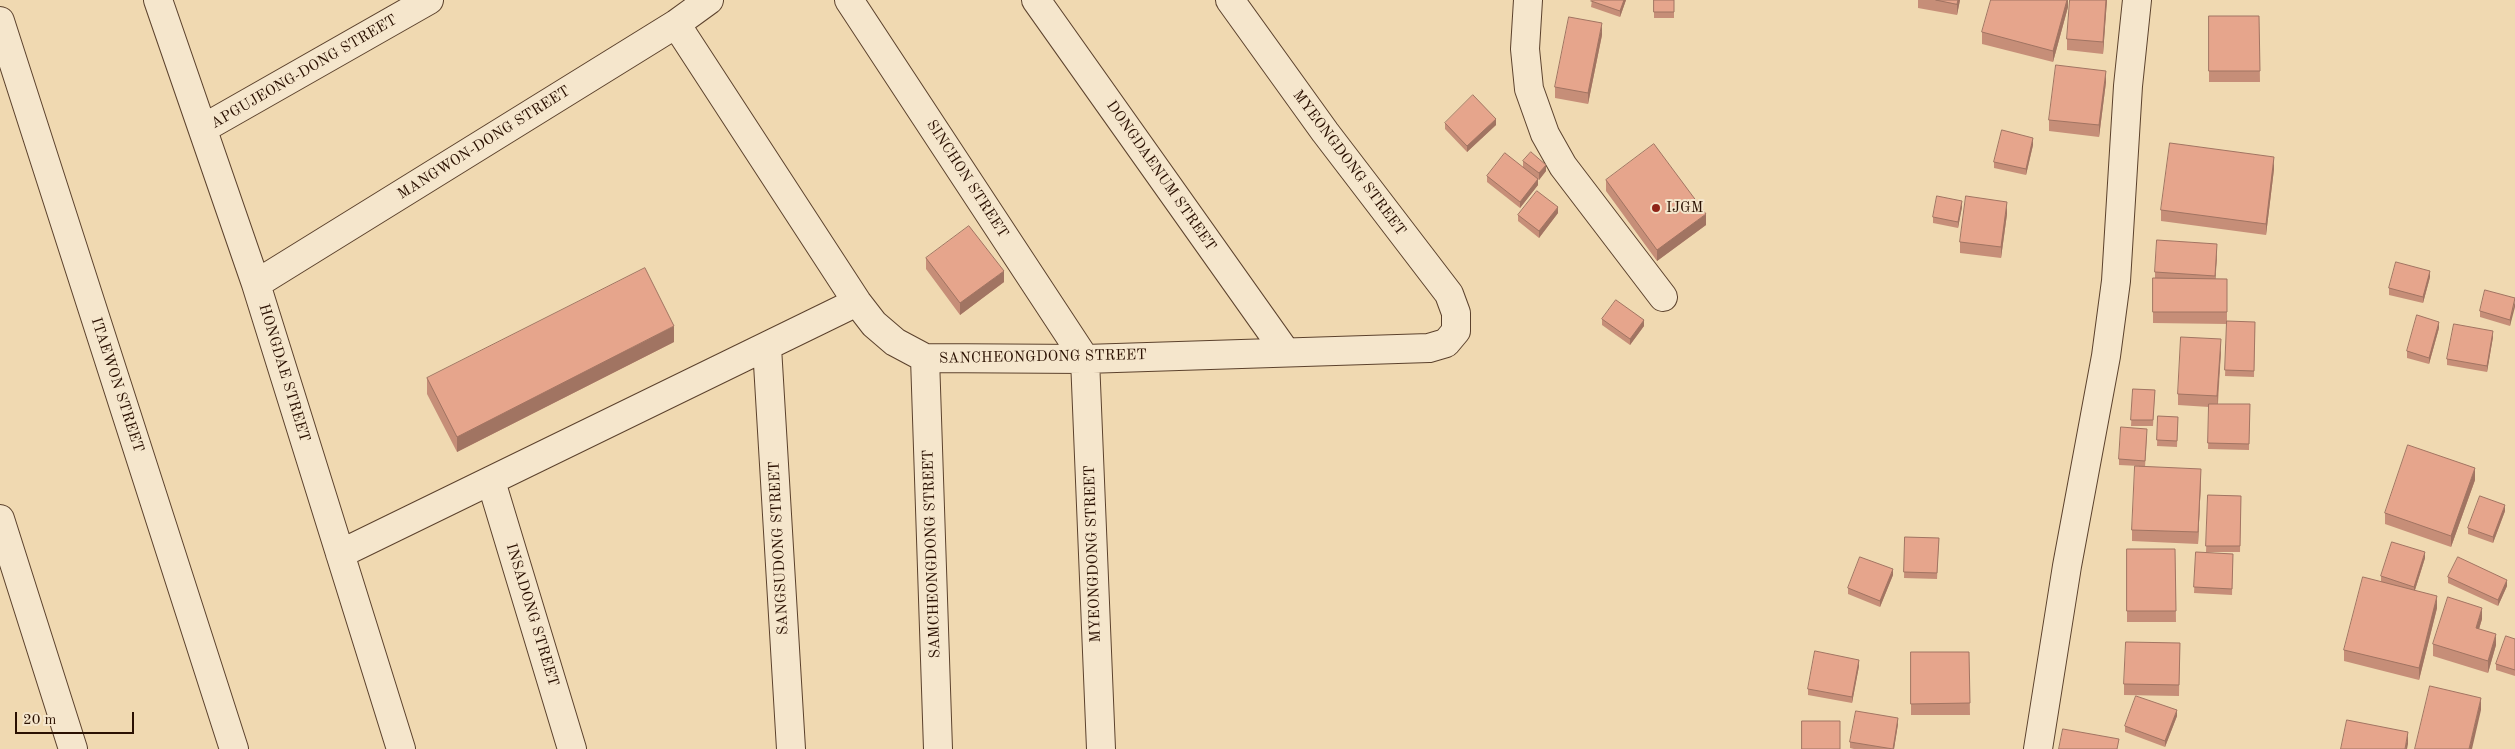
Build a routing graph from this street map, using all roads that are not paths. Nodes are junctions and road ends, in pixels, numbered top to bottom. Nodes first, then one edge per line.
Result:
1 (158, 0) edge
2 (429, 0) edge
3 (709, 0) edge
4 (849, 0) edge
5 (1036, 0) edge
6 (1230, 0) edge
7 (1528, 0) edge
8 (2137, 0) edge
9 (0, 21) edge
10 (676, 24) junction
11 (204, 128) junction
12 (256, 284) junction
13 (1663, 297) dead end
14 (857, 302) junction
15 (1456, 331) joint
16 (767, 347) junction
17 (1285, 351) junction
18 (926, 358) junction
19 (1085, 359) junction
20 (491, 481) junction
21 (0, 520) edge
22 (340, 554) junction
23 (74, 749) edge
24 (234, 749) edge
25 (401, 749) edge
26 (572, 749) edge
27 (791, 749) edge
28 (938, 749) edge
29 (1101, 749) edge
30 (2038, 749) edge

1 - 11 street, HONGDAE STREET
2 - 11 street, APGUJEONG-DONG STREET
3 - 10 street, MANGWON-DONG STREET
4 - 19 street, SINCHON STREET
5 - 17 street, DONGDAENUM STREET
6 - 15 street, MYEONGDONG STREET
7 - 13 street
8 - 30 street
9 - 24 street, ITAEWON STREET
10 - 12 street, MANGWON-DONG STREET
10 - 14 street, SANCHEONGDONG STREET
11 - 12 street, HONGDAE STREET
12 - 22 street, HONGDAE STREET
14 - 16 street
14 - 18 street, SANCHEONGDONG STREET
15 - 17 street, SANCHEONGDONG STREET
16 - 20 street
16 - 27 street, SANGSUDONG STREET
17 - 19 street, SANCHEONGDONG STREET
18 - 19 street, SANCHEONGDONG STREET
18 - 28 street, SAMCHEONGDONG STREET
19 - 29 street, MYEONGDONG STREET
20 - 22 street
20 - 26 street, INSADONG STREET
21 - 23 street
22 - 25 street, HONGDAE STREET

